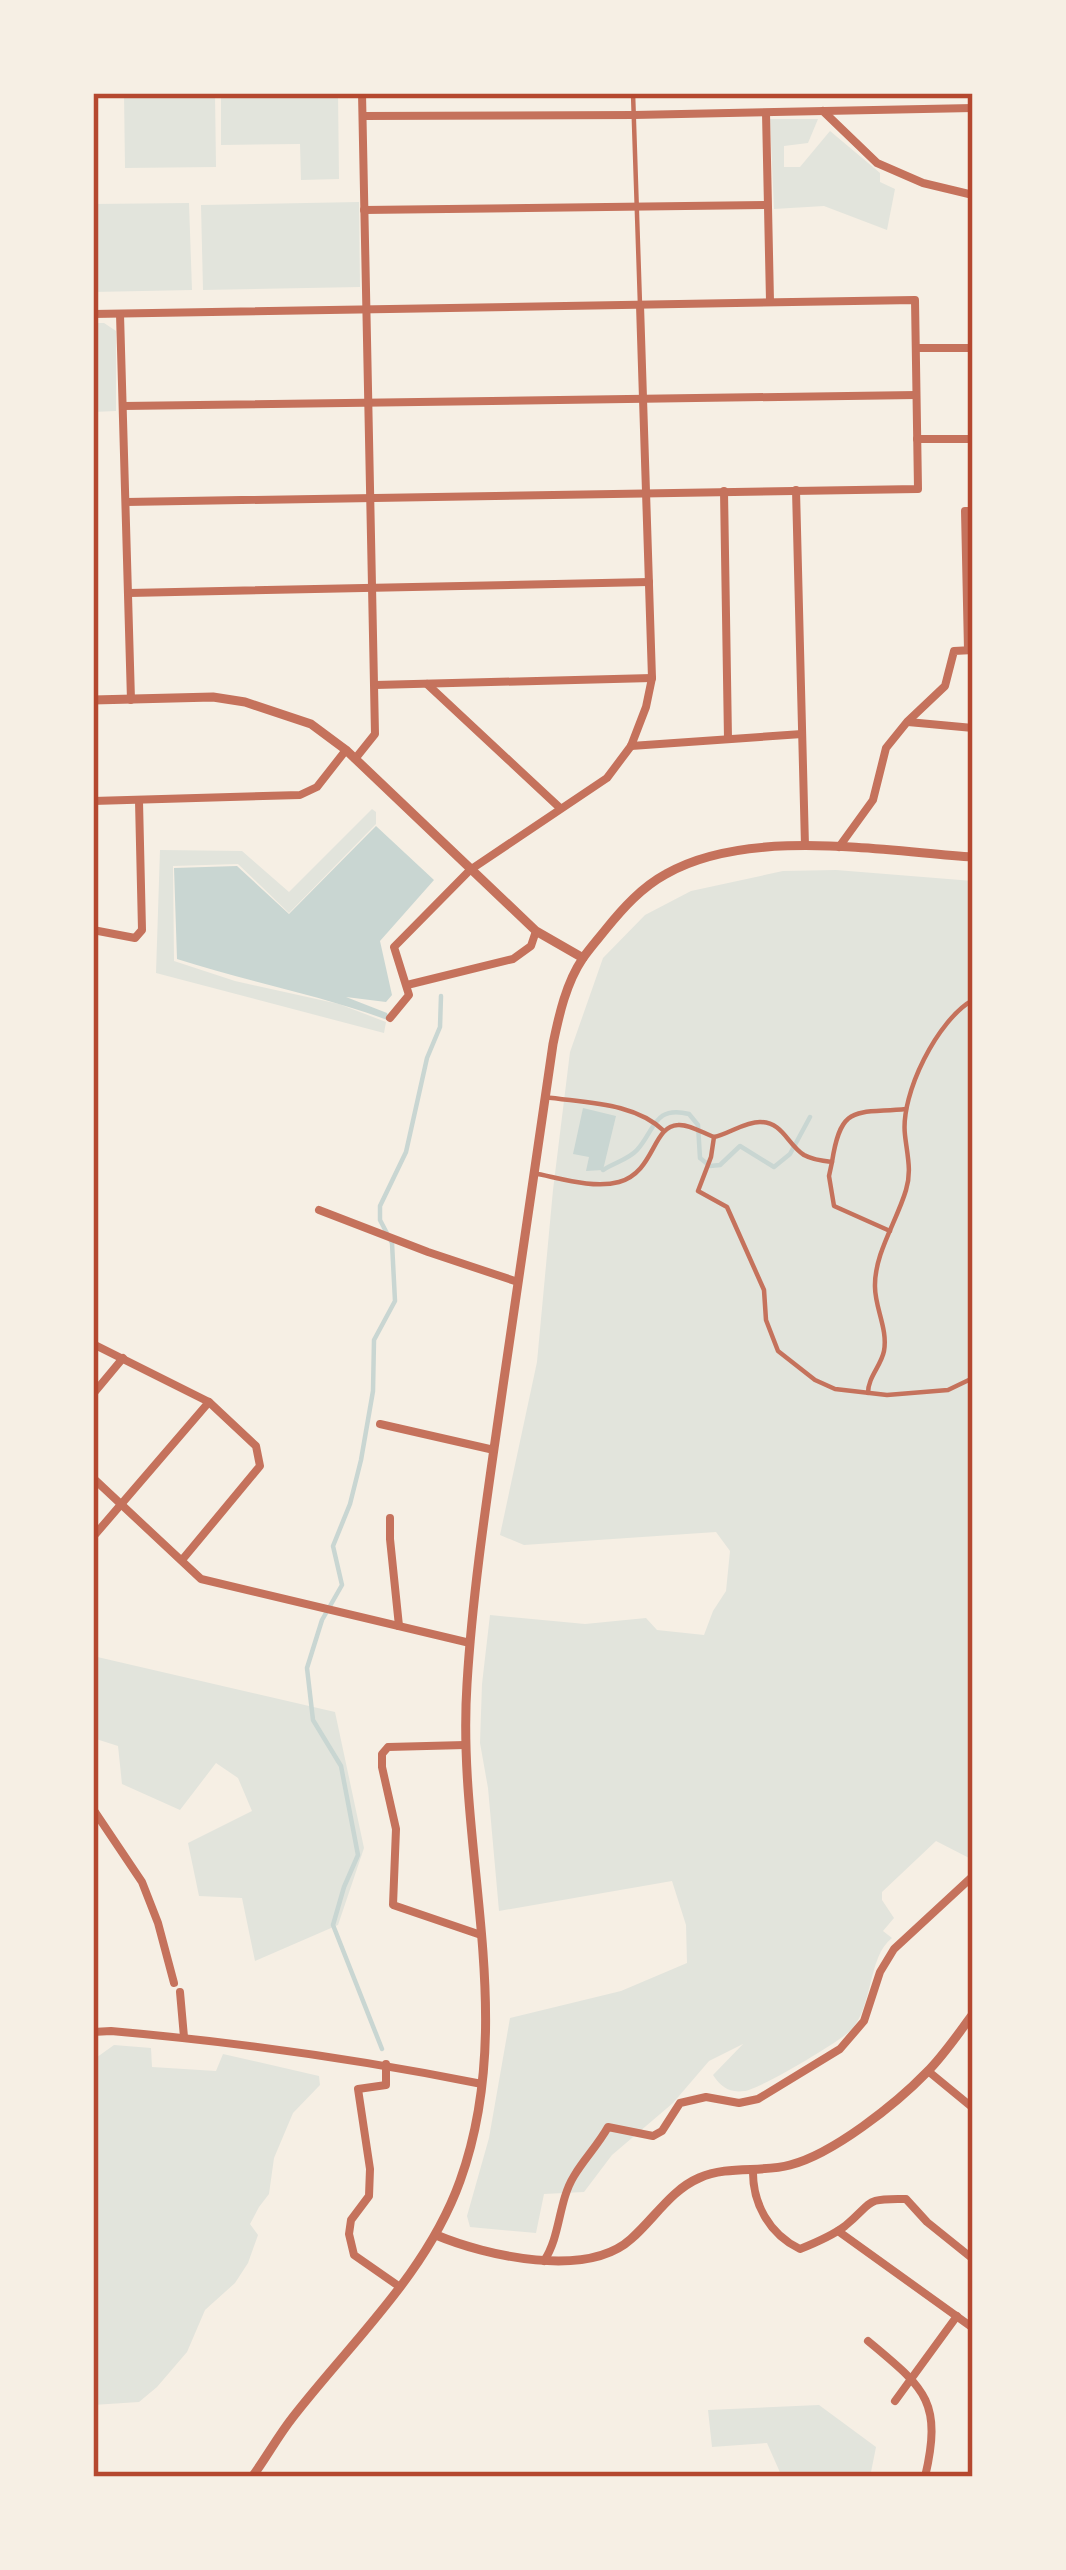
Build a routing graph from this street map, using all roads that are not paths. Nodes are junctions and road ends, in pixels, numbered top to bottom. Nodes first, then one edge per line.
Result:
1 (362, 93) edge
2 (633, 93) edge
3 (973, 108) edge
4 (824, 112) junction
5 (766, 113) junction
6 (634, 115) junction
7 (362, 116) junction
8 (973, 195) edge
9 (767, 205) junction
10 (638, 208) junction
11 (364, 210) junction
12 (770, 301) junction
13 (640, 305) junction
14 (367, 309) junction
15 (93, 314) edge
16 (120, 314) junction
17 (916, 348) junction
18 (973, 348) edge
19 (916, 395) junction
20 (643, 399) junction
21 (369, 403) junction
22 (123, 406) junction
23 (973, 439) edge
24 (917, 440) junction
25 (796, 490) junction
26 (724, 491) junction
27 (646, 493) junction
28 (371, 497) junction
29 (126, 502) junction
30 (973, 511) edge
31 (969, 581) edge
32 (649, 583) junction
33 (373, 588) junction
34 (129, 592) junction
35 (970, 650) edge
36 (652, 678) junction
37 (426, 683) junction
38 (375, 685) junction
39 (93, 700) edge
40 (131, 700) junction
41 (907, 722) junction
42 (973, 728) edge
43 (802, 734) junction
44 (728, 739) junction
45 (631, 746) junction
46 (351, 755) junction
47 (139, 800) junction
48 (93, 801) edge
49 (560, 808) junction
50 (805, 846) junction
51 (838, 848) junction
52 (973, 857) edge
53 (470, 870) junction
54 (93, 930) edge
55 (536, 931) junction
56 (583, 958) junction
57 (407, 985) junction
58 (973, 1000) edge
59 (389, 1018) dead end
60 (545, 1097) junction
61 (906, 1109) junction
62 (661, 1128) junction
63 (714, 1137) junction
64 (832, 1162) junction
65 (533, 1173) junction
66 (319, 1210) dead end
67 (890, 1231) junction
68 (518, 1282) junction
69 (93, 1344) edge
70 (123, 1358) junction
71 (973, 1378) edge
72 (868, 1393) junction
73 (93, 1394) edge
74 (209, 1402) junction
75 (380, 1424) dead end
76 (494, 1450) junction
77 (93, 1478) edge
78 (121, 1504) junction
79 (391, 1518) dead end
80 (93, 1537) edge
81 (182, 1560) junction
82 (399, 1626) junction
83 (470, 1642) junction
84 (465, 1744) junction
85 (93, 1809) edge
86 (973, 1876) edge
87 (483, 1935) junction
88 (174, 1983) dead end
89 (180, 1992) dead end
90 (973, 2014) edge
91 (93, 2032) edge
92 (184, 2037) junction
93 (386, 2064) junction
94 (928, 2071) junction
95 (482, 2084) junction
96 (973, 2108) edge
97 (753, 2169) junction
98 (838, 2230) junction
99 (436, 2235) junction
100 (973, 2259) edge
101 (544, 2261) junction
102 (400, 2287) junction
103 (957, 2316) junction
104 (973, 2328) edge
105 (868, 2341) dead end
106 (912, 2378) junction
107 (895, 2401) dead end
108 (252, 2477) edge
109 (926, 2477) edge

1 - 7 street
2 - 6 street
3 - 4 street
4 - 5 street
4 - 8 street
5 - 6 street
5 - 9 street
6 - 7 street
6 - 10 street
7 - 11 street
9 - 10 street
9 - 12 street
10 - 11 street
10 - 13 street
11 - 14 street
12 - 13 street
12 - 17 street
13 - 14 street
13 - 20 street
14 - 16 street
14 - 21 street
15 - 16 street
16 - 22 street
17 - 18 street
17 - 19 street
19 - 20 street
19 - 24 street
20 - 21 street
20 - 27 street
21 - 22 street
21 - 28 street
22 - 29 street
23 - 24 street
24 - 25 street
25 - 26 street
25 - 43 street
26 - 27 street
26 - 44 street
27 - 28 street
27 - 32 street
28 - 29 street
28 - 33 street
29 - 34 street
30 - 31 street
31 - 35 street
32 - 33 street
32 - 36 street
33 - 34 street
33 - 38 street
34 - 40 street
35 - 41 street
36 - 37 street
36 - 45 street
37 - 38 street
37 - 49 street
38 - 46 street
39 - 40 street
40 - 46 street
41 - 42 street
41 - 51 street
43 - 44 street
43 - 50 street
44 - 45 street
45 - 49 street
46 - 47 street
46 - 53 street
47 - 48 street
47 - 54 street
49 - 53 street
50 - 51 street
50 - 56 street
51 - 52 street
53 - 55 street
53 - 57 street
55 - 56 street
55 - 57 street
56 - 60 street
57 - 59 street
58 - 61 street
60 - 62 street
60 - 65 street
61 - 64 street
61 - 67 street
62 - 63 street
62 - 65 street
63 - 64 street
63 - 72 street
64 - 67 street
65 - 68 street
66 - 68 street
67 - 72 street
68 - 76 street
69 - 70 street
70 - 73 street
70 - 74 street
71 - 72 street
74 - 78 street
74 - 81 street
75 - 76 street
76 - 83 street
77 - 78 street
78 - 80 street
78 - 81 street
79 - 82 street
81 - 82 street
82 - 83 street
83 - 84 street
84 - 87 street
84 - 87 street
85 - 88 street
86 - 101 street
87 - 95 street
89 - 92 street
90 - 94 street
91 - 92 street
92 - 93 street
93 - 95 street
93 - 102 street
94 - 96 street
94 - 97 street
95 - 99 street
97 - 98 street
97 - 101 street
98 - 100 street
98 - 103 street
99 - 101 street
99 - 102 street
102 - 108 street
103 - 104 street
103 - 106 street
105 - 106 street
106 - 107 street
106 - 109 street

